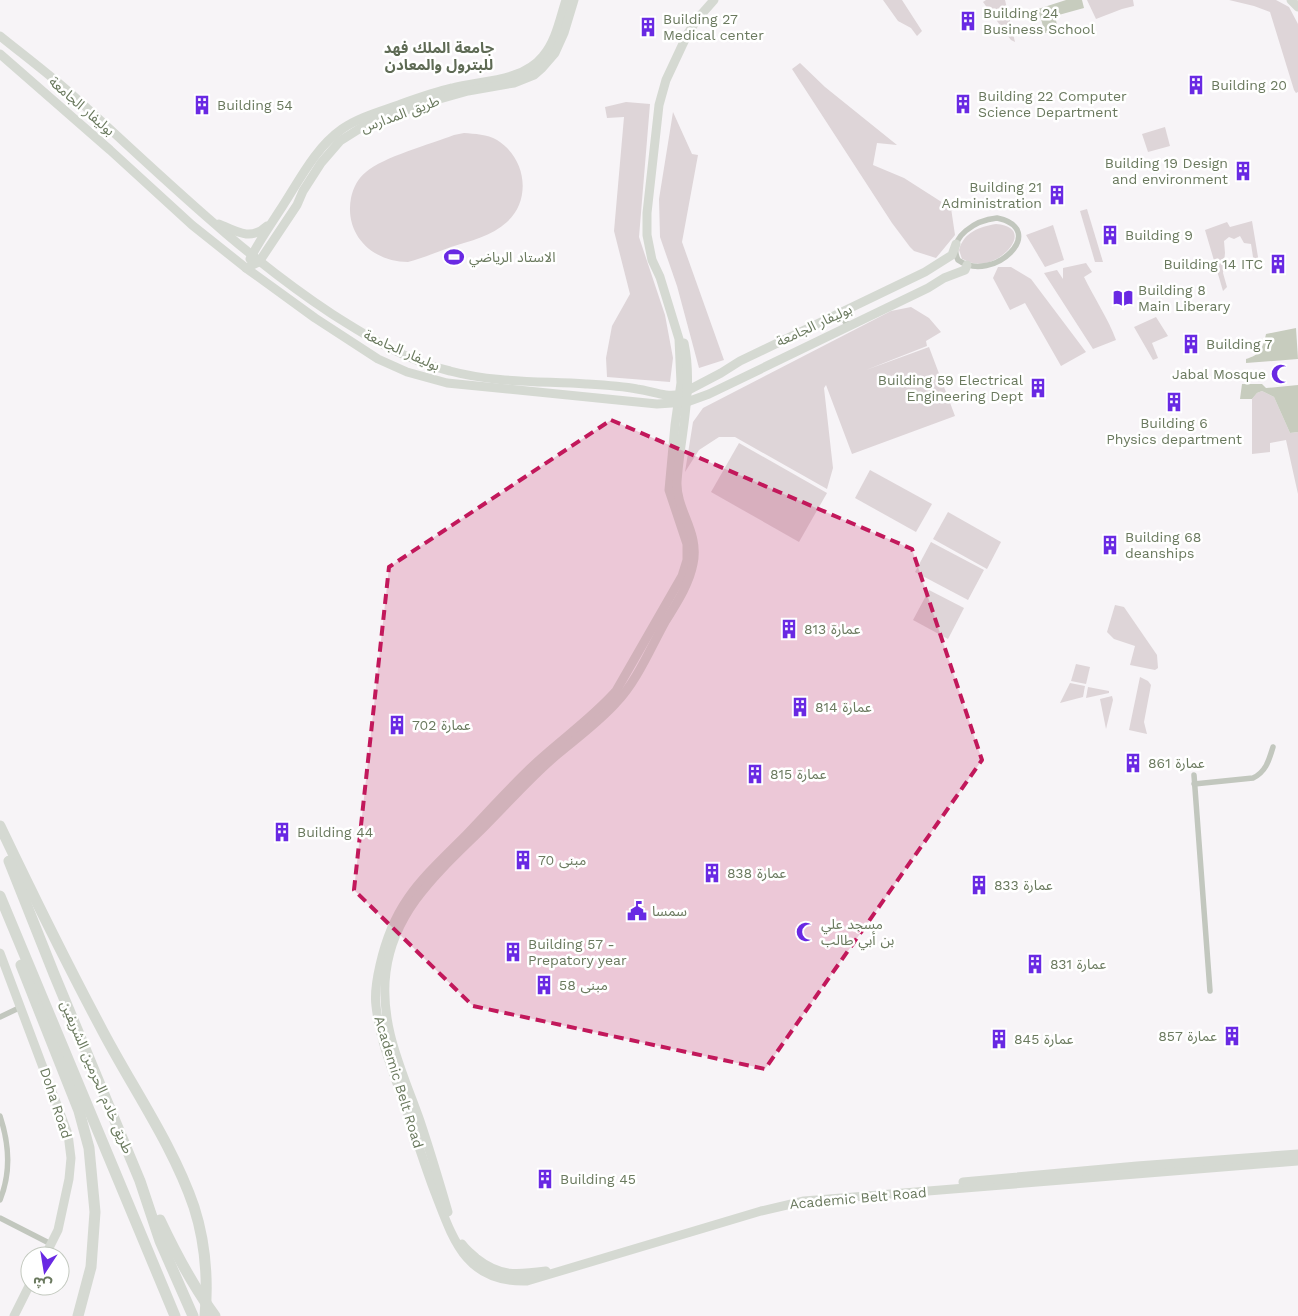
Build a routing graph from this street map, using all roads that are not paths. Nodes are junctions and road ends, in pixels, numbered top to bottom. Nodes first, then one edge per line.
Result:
1 (566, 0) edge
2 (574, 0) edge
3 (714, 0) edge
4 (722, 0) edge
5 (1291, 0) edge
6 (1298, 7) edge
7 (0, 36) edge
8 (0, 54) edge
9 (207, 219) junction
10 (274, 220) junction
11 (956, 244) junction
12 (252, 255) junction
13 (259, 262) junction
14 (967, 265) junction
15 (246, 268) junction
16 (847, 309) junction
17 (855, 324) junction
18 (449, 371) junction
19 (447, 384) junction
20 (683, 397) junction
21 (1273, 747) dead end
22 (1194, 775) dead end
23 (1194, 784) junction
24 (0, 826) edge
25 (0, 837) edge
26 (0, 896) edge
27 (0, 906) edge
28 (0, 953) edge
29 (1210, 992) dead end
30 (21, 1007) junction
31 (0, 1017) edge
32 (0, 1116) edge
33 (1298, 1154) edge
34 (1298, 1161) edge
35 (0, 1165) edge
36 (8, 1166) junction
37 (140, 1181) junction
38 (0, 1200) edge
39 (0, 1218) edge
40 (51, 1244) joint
41 (24, 1296) edge
42 (14, 1316) edge
43 (78, 1316) edge
44 (175, 1316) edge
45 (193, 1316) edge
46 (205, 1316) edge
47 (215, 1316) edge

1 - 10 street
2 - 13 street, طريق المدارس
3 - 20 street, Academic Belt Road
4 - 20 street, Academic Belt Road
5 - 6 street
7 - 9 street, بوليفار الجامعة
8 - 15 street, بوليفار الجامعة
9 - 10 street
9 - 12 street, بوليفار الجامعة
10 - 12 street
11 - 14 street
11 - 14 street
11 - 16 street, بوليفار الجامعة
12 - 13 street, بوليفار الجامعة
12 - 15 street
13 - 15 street
13 - 18 street, بوليفار الجامعة
14 - 17 street, بوليفار الجامعة
15 - 19 street, بوليفار الجامعة
16 - 17 street
16 - 20 street, بوليفار الجامعة
17 - 20 street, بوليفار الجامعة
18 - 19 street
18 - 20 street, بوليفار الجامعة
19 - 20 street, بوليفار الجامعة
20 - 33 street, Academic Belt Road
20 - 34 street, Academic Belt Road
21 - 23 street
22 - 23 street
23 - 29 street
24 - 46 highway
25 - 37 highway, طريق خادم الحرمين الشريفين
26 - 44 highway, طريق خادم الحرمين الشريفين
27 - 43 highway
28 - 30 street, Doha Road
30 - 31 street
30 - 40 street, Doha Road
32 - 36 street
35 - 36 street
36 - 38 street
37 - 45 highway, طريق خادم الحرمين الشريفين
37 - 47 highway
39 - 40 street
41 - 42 street

